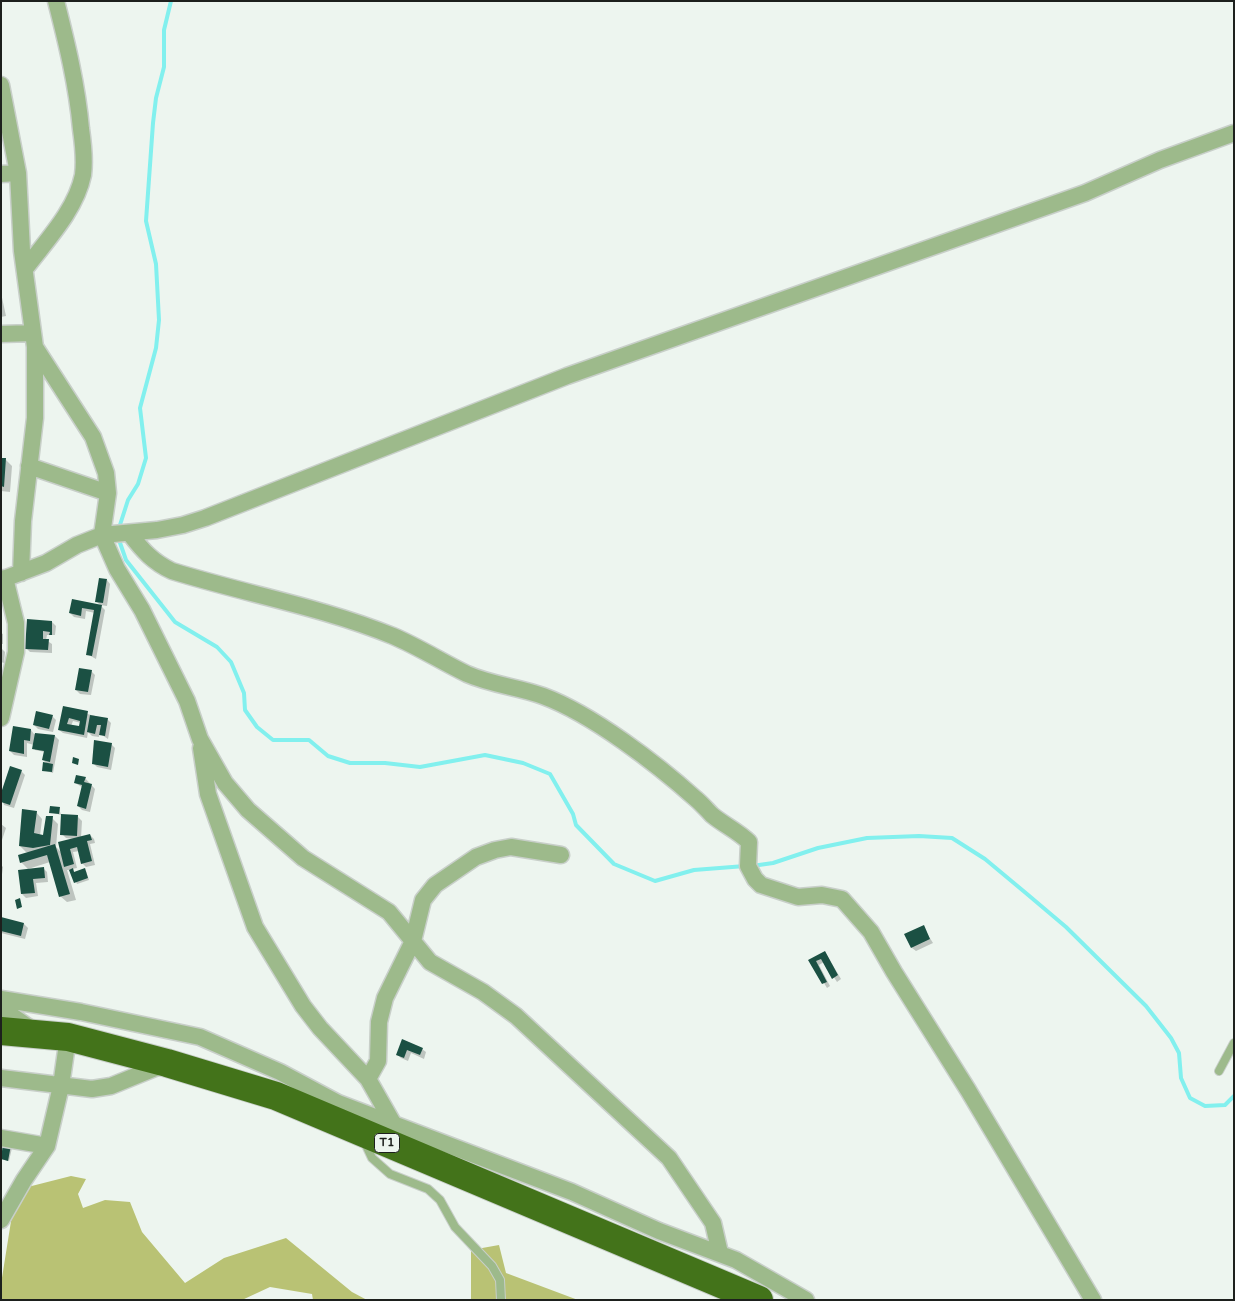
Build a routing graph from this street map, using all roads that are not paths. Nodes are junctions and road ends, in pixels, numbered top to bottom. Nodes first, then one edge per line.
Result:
1 (56, 1) edge
2 (1, 85) edge
3 (1234, 133) edge
4 (18, 173) junction
5 (1, 174) edge
6 (25, 268) junction
7 (1, 334) edge
8 (34, 340) junction
9 (29, 466) junction
10 (108, 493) junction
11 (130, 534) junction
12 (102, 535) junction
13 (9, 577) edge
14 (1, 718) edge
15 (200, 738) junction
16 (561, 855) dead end
17 (413, 941) junction
18 (1, 1000) edge
19 (1, 1008) edge
20 (1, 1031) edge
21 (38, 1033) junction
22 (68, 1037) junction
23 (1234, 1044) edge
24 (167, 1063) junction
25 (1219, 1070) dead end
26 (1, 1078) edge
27 (368, 1079) junction
28 (61, 1086) junction
29 (393, 1123) junction
30 (363, 1133) junction
31 (1, 1138) edge
32 (48, 1146) junction
33 (1, 1220) edge
34 (720, 1254) junction
35 (754, 1298) edge
36 (501, 1300) edge
37 (806, 1300) edge
38 (1093, 1300) edge

1 - 6 street
2 - 4 street
3 - 11 street
4 - 5 street
4 - 6 street
6 - 8 street
7 - 8 street
8 - 9 street
8 - 10 street
9 - 10 street
9 - 13 street
10 - 12 street
11 - 12 street
11 - 38 street
12 - 13 street
12 - 15 street
13 - 14 street
15 - 17 street
15 - 27 street
16 - 17 street
17 - 27 street
17 - 34 street
18 - 29 street
19 - 21 street
20 - 21 highway, T1
21 - 22 highway, T1
22 - 24 highway, T1
22 - 28 street
23 - 25 lane
24 - 28 street
24 - 30 highway, T1
26 - 28 street
27 - 29 street
28 - 32 street
29 - 34 street
30 - 35 highway, T1
30 - 36 lane
31 - 32 street
32 - 33 street
34 - 37 street

